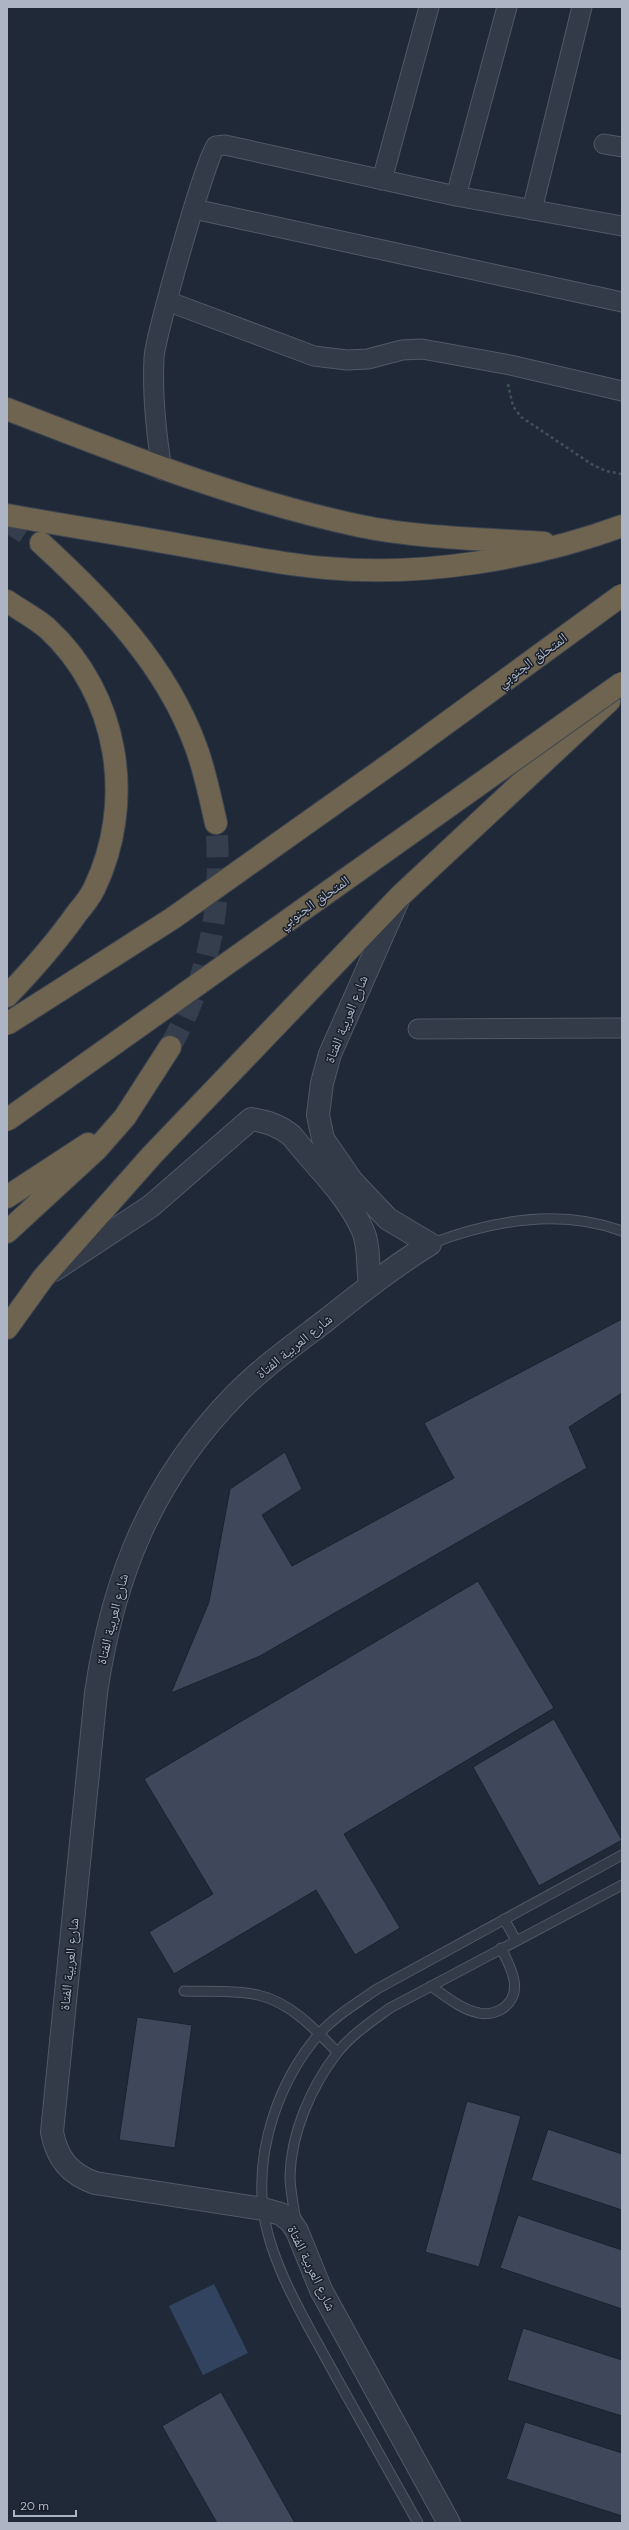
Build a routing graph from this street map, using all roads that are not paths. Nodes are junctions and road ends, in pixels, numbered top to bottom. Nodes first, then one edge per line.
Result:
1 (429, 7) edge
2 (507, 7) edge
3 (582, 7) edge
4 (382, 180) junction
5 (456, 196) junction
6 (194, 209) junction
7 (532, 210) junction
8 (622, 226) edge
9 (167, 300) junction
10 (622, 302) edge
11 (622, 390) edge
12 (7, 409) edge
13 (162, 470) junction
14 (7, 515) edge
15 (622, 526) edge
16 (41, 544) tunnel mouth
17 (569, 544) junction
18 (622, 595) edge
19 (7, 601) edge
20 (622, 683) edge
21 (622, 689) edge
22 (216, 823) tunnel mouth
23 (400, 896) junction
24 (7, 996) edge
25 (7, 1024) edge
26 (622, 1028) edge
27 (418, 1029) dead end
28 (170, 1047) tunnel mouth
29 (125, 1117) junction
30 (7, 1120) edge
31 (345, 1187) junction
32 (7, 1197) edge
33 (622, 1231) edge
34 (7, 1232) edge
35 (430, 1244) junction
36 (44, 1278) junction
37 (370, 1285) junction
38 (7, 1328) edge
39 (622, 1855) edge
40 (622, 1885) edge
41 (504, 1919) junction
42 (516, 1940) junction
43 (501, 1948) junction
44 (431, 1986) junction
45 (184, 1991) dead end
46 (320, 2034) junction
47 (337, 2052) junction
48 (263, 2209) junction
49 (297, 2231) junction
50 (418, 2523) edge
51 (449, 2523) edge

1 - 4 street
2 - 5 street
3 - 7 street
4 - 5 street
4 - 6 street
5 - 7 street
6 - 9 street
6 - 10 street
7 - 8 street
9 - 11 street
9 - 13 street
12 - 13 highway
13 - 17 highway
14 - 17 highway
15 - 17 highway
16 - 22 highway
18 - 25 highway, المتحلق الجنوبي, bridge
19 - 24 highway
20 - 30 highway, المتحلق الجنوبي, bridge
21 - 23 highway
23 - 31 street, شارع العربية الفتاة
23 - 36 highway
26 - 27 street
28 - 29 highway
29 - 32 highway
29 - 34 highway
31 - 35 street, شارع العربية الفتاة
31 - 36 street, شارع العربية الفتاة
31 - 37 street, شارع العربية الفتاة
33 - 35 lane
35 - 37 street, شارع العربية الفتاة
36 - 38 highway
37 - 48 street, شارع العربية الفتاة
39 - 41 lane
40 - 42 lane
41 - 42 lane
41 - 46 lane
42 - 43 lane
43 - 44 lane
43 - 44 lane
44 - 47 lane
45 - 46 lane
46 - 47 lane
46 - 48 lane
47 - 49 lane
48 - 49 street, شارع العربية الفتاة
48 - 50 lane
49 - 51 street, شارع العربية الفتاة

